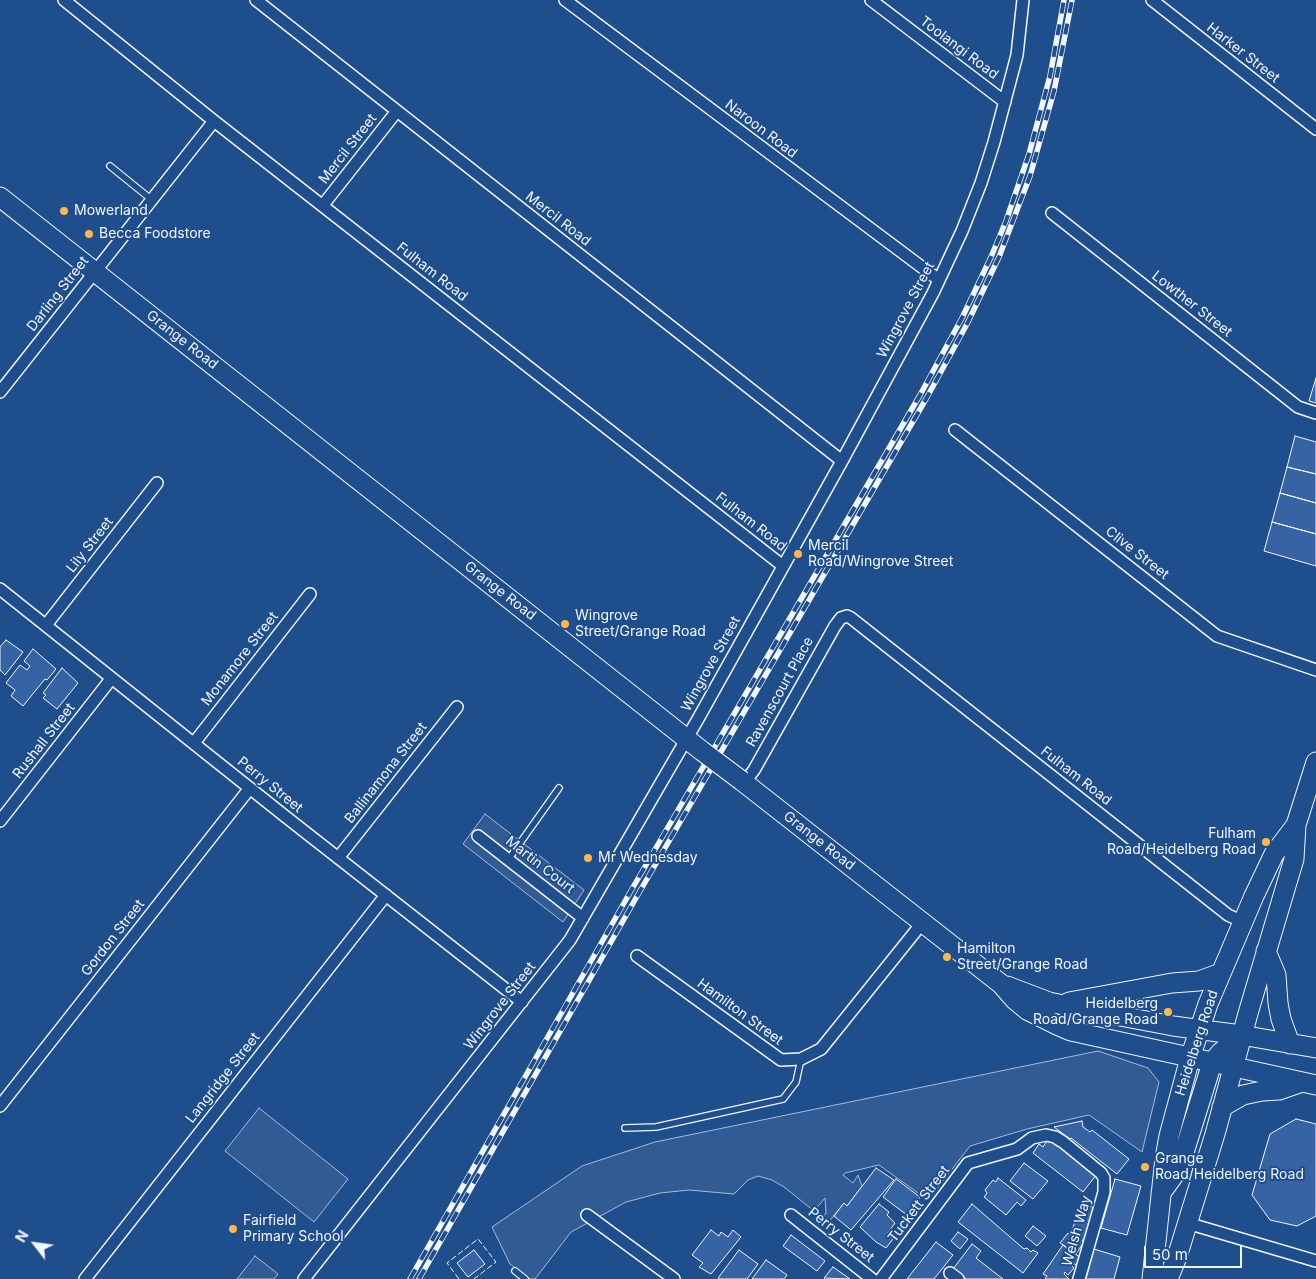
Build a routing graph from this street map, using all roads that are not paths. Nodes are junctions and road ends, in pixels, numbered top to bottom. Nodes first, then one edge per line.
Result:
1 (64, 0) edge
2 (256, 0) edge
3 (565, 0) edge
4 (871, 0) edge
5 (1023, 0) edge
6 (1152, 0) edge
7 (1005, 102) junction
8 (397, 111) junction
9 (214, 121) junction
10 (1316, 129) edge
11 (110, 166) dead end
12 (0, 197) edge
13 (152, 200) junction
14 (323, 206) junction
15 (1052, 213) dead end
16 (95, 272) junction
17 (939, 280) junction
18 (0, 392) edge
19 (1316, 413) edge
20 (955, 430) dead end
21 (842, 461) junction
22 (157, 483) dead end
23 (783, 566) junction
24 (0, 589) edge
25 (310, 594) dead end
26 (844, 617) joint
27 (46, 625) junction
28 (1316, 670) edge
29 (111, 678) junction
30 (457, 707) dead end
31 (686, 739) junction
32 (194, 743) junction
33 (1316, 762) edge
34 (743, 782) junction
35 (250, 788) junction
36 (560, 788) dead end
37 (0, 821) edge
38 (1296, 825) junction
39 (478, 836) dead end
40 (338, 858) junction
41 (508, 860) junction
42 (386, 895) junction
43 (583, 918) junction
44 (923, 922) junction
45 (1243, 922) junction
46 (1266, 951) junction
47 (637, 956) dead end
48 (1221, 973) junction
49 (1001, 984) junction
50 (522, 1002) junction
51 (1058, 1004) junction
52 (1199, 1030) junction
53 (1241, 1036) junction
54 (1290, 1044) junction
55 (1316, 1048) edge
56 (1190, 1058) junction
57 (801, 1059) junction
58 (1212, 1063) junction
59 (1233, 1067) junction
60 (1310, 1083) edge
61 (0, 1106) edge
62 (1222, 1107) junction
63 (625, 1128) dead end
64 (1017, 1149) joint
65 (1160, 1195) junction
66 (587, 1215) dead end
67 (791, 1216) dead end
68 (1183, 1220) junction
69 (1316, 1261) edge
70 (515, 1271) dead end
71 (84, 1279) edge
72 (304, 1279) edge
73 (525, 1279) edge
74 (674, 1279) edge
75 (872, 1279) edge
76 (880, 1279) edge
77 (1079, 1279) edge
78 (1153, 1279) edge
79 (1168, 1279) edge

1 - 9 street, Fulham Road
2 - 8 street, Mercil Road
3 - 17 street, Naroon Road
4 - 7 street, Toolangi Road
5 - 7 street, Wingrove Street
6 - 10 street, Harker Street
7 - 17 street, Wingrove Street
8 - 14 street, Mercil Street
8 - 21 street, Mercil Road
9 - 13 street, Darling Street
9 - 14 street, Fulham Road
11 - 13 lane
12 - 16 main road, Grange Road
13 - 16 street, Darling Street
14 - 23 street, Fulham Road
15 - 19 street, Lowther Street
16 - 18 street, Darling Street
16 - 31 main road, Grange Road
17 - 21 street, Wingrove Street
20 - 28 street, Clive Street
21 - 23 street, Wingrove Street
22 - 27 street, Lily Street
23 - 31 street, Wingrove Street
24 - 27 street, Perry Street
25 - 32 street, Monamore Street
26 - 34 street, Ravenscourt Place
26 - 45 street, Fulham Road
27 - 29 street, Perry Street
29 - 32 street, Perry Street
29 - 37 street, Rushall Street
30 - 40 street, Ballinamona Street
31 - 34 main road, Grange Road, bridge
31 - 43 street, Wingrove Street
32 - 35 street, Perry Street
33 - 38 main road, Heidelberg Road
34 - 44 main road, Grange Road
35 - 40 street, Perry Street
35 - 61 street, Gordon Street
36 - 41 lane
38 - 45 main road, Heidelberg Road
38 - 46 main road, Heidelberg Road
39 - 41 street, Martin Court
40 - 42 street, Perry Street
41 - 43 street, Martin Court
42 - 50 street, Perry Street
42 - 71 street, Langridge Street
43 - 50 street, Wingrove Street
44 - 49 main road, Grange Road
44 - 57 street
45 - 48 main road, Heidelberg Road
46 - 53 main road, Heidelberg Road
46 - 54 main road
47 - 57 street, Hamilton Street
48 - 51 main road
48 - 52 main road, Heidelberg Road
49 - 51 main road, Grange Road
49 - 56 main road, Grange Road
50 - 72 street, Wingrove Street
51 - 52 main road, Grange Road
52 - 53 main road, Grange Road
52 - 56 main road, Heidelberg Road
53 - 54 main road, Grange Road
53 - 58 main road
53 - 59 main road, Heidelberg Road
54 - 55 main road, Grange Road
56 - 58 main road, Grange Road
56 - 65 main road, Heidelberg Road
57 - 63 lane
58 - 59 main road, Grange Road
58 - 65 main road
59 - 60 main road, Grange Road
59 - 62 main road, Heidelberg Road
60 - 62 main road
62 - 68 main road, Heidelberg Road
64 - 76 street, Tuckett Street
64 - 77 street, Welsh Way
65 - 68 main road
65 - 78 main road, Heidelberg Road
66 - 74 street
67 - 75 street, Perry Street
68 - 69 street
68 - 78 main road
68 - 79 main road, Heidelberg Road
70 - 73 lane

